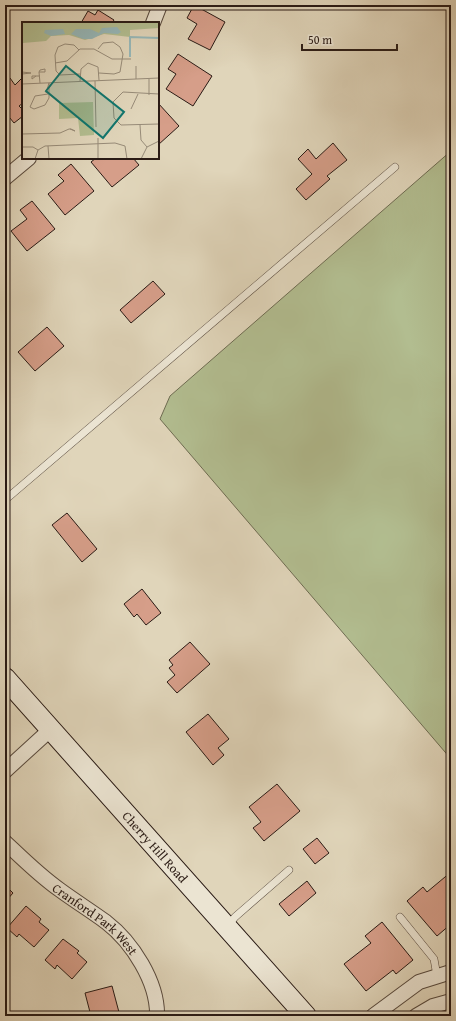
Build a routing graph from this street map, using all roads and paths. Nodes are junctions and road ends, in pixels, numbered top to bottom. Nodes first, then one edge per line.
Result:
1 (160, 5) edge
2 (153, 22) edge
3 (28, 159) edge
4 (395, 168) dead end
5 (5, 178) edge
6 (5, 500) edge
7 (5, 678) edge
8 (51, 729) junction
9 (5, 771) edge
10 (5, 842) edge
11 (288, 870) dead end
12 (400, 918) dead end
13 (227, 927) junction
14 (451, 972) edge
15 (437, 976) junction
16 (451, 1001) edge
17 (157, 1016) edge
18 (306, 1016) edge
19 (373, 1016) edge
20 (416, 1016) edge

1 - 2 street
3 - 5 street
4 - 6 lane
7 - 8 main road, Cherry Hill Road
8 - 9 street
8 - 13 main road, Cherry Hill Road
10 - 17 street, Cranford Park West
11 - 13 lane
12 - 15 lane
13 - 18 main road, Cherry Hill Road
14 - 15 street
15 - 19 street
16 - 20 street

